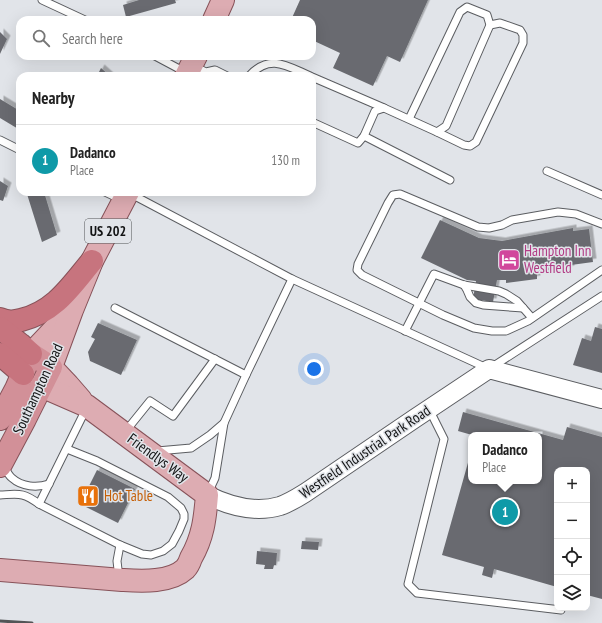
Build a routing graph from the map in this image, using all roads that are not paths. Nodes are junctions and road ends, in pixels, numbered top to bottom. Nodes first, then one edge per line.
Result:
1 (42, 0) edge
2 (223, 0) edge
3 (76, 16) edge
4 (216, 16) edge
5 (490, 25) junction
6 (167, 60) edge
7 (196, 70) edge
8 (219, 72) edge
9 (253, 72) edge
10 (301, 72) edge
11 (316, 78) edge
12 (384, 108) junction
13 (409, 119) junction
14 (316, 124) edge
15 (437, 132) junction
16 (364, 136) junction
17 (0, 140) edge
18 (16, 148) edge
19 (547, 171) dead end
20 (450, 180) dead end
21 (602, 194) edge
22 (120, 196) edge
23 (125, 196) edge
24 (602, 224) edge
25 (92, 261) junction
26 (602, 270) edge
27 (292, 279) junction
28 (464, 285) junction
29 (602, 296) edge
30 (418, 303) junction
31 (116, 308) dead end
32 (523, 308) junction
33 (72, 310) junction
34 (532, 318) junction
35 (0, 319) edge
36 (0, 328) edge
37 (405, 331) junction
38 (0, 354) edge
39 (215, 359) junction
40 (27, 364) junction
41 (489, 370) junction
42 (246, 375) junction
43 (46, 377) junction
44 (602, 399) edge
45 (87, 406) junction
46 (429, 409) junction
47 (0, 419) edge
48 (224, 423) junction
49 (124, 434) junction
50 (67, 449) junction
51 (148, 451) junction
52 (1, 464) edge
53 (49, 484) junction
54 (0, 495) edge
55 (208, 495) junction
56 (39, 504) junction
57 (232, 505) joint
58 (120, 545) junction
59 (0, 570) edge
60 (119, 580) junction
61 (554, 609) edge

1 - 3 lane
2 - 4 main road
5 - 13 lane
5 - 15 lane
5 - 15 lane
6 - 7 lane
7 - 8 lane
9 - 10 lane
11 - 12 lane
12 - 13 lane
12 - 16 lane
13 - 15 lane
14 - 16 lane
16 - 20 lane
17 - 18 lane
19 - 21 lane
22 - 25 main road, Southampton Road / US 202
23 - 27 lane
24 - 30 lane
25 - 33 main road, Southampton Road / US 202
25 - 35 highway
26 - 34 lane
27 - 37 lane
27 - 42 lane
28 - 30 lane
28 - 32 lane
28 - 32 lane
29 - 41 lane, Westfield Industrial Park Road
30 - 34 lane
30 - 37 lane
31 - 39 lane
32 - 34 lane
33 - 40 main road, Southampton Road / US 202
33 - 43 main road, Southampton Road / US 202
36 - 40 highway
37 - 41 lane
38 - 40 highway
39 - 42 lane
39 - 49 lane
40 - 43 highway, Friendlys Way
40 - 47 highway, Southampton Road / US 202
41 - 44 street
41 - 46 street, Westfield Industrial Park Road
42 - 48 lane
43 - 45 main road, Friendlys Way
43 - 52 highway, Southampton Road / US 202
45 - 49 main road, Friendlys Way
45 - 50 lane
46 - 57 street, Westfield Industrial Park Road
46 - 61 lane
48 - 51 lane
48 - 55 lane
49 - 51 main road, Friendlys Way
50 - 53 lane
50 - 58 lane
51 - 55 main road, Friendlys Way
52 - 53 lane
53 - 56 lane
54 - 56 lane
55 - 57 street, Friendlys Way
55 - 60 main road
56 - 58 lane
58 - 60 lane
59 - 60 main road

